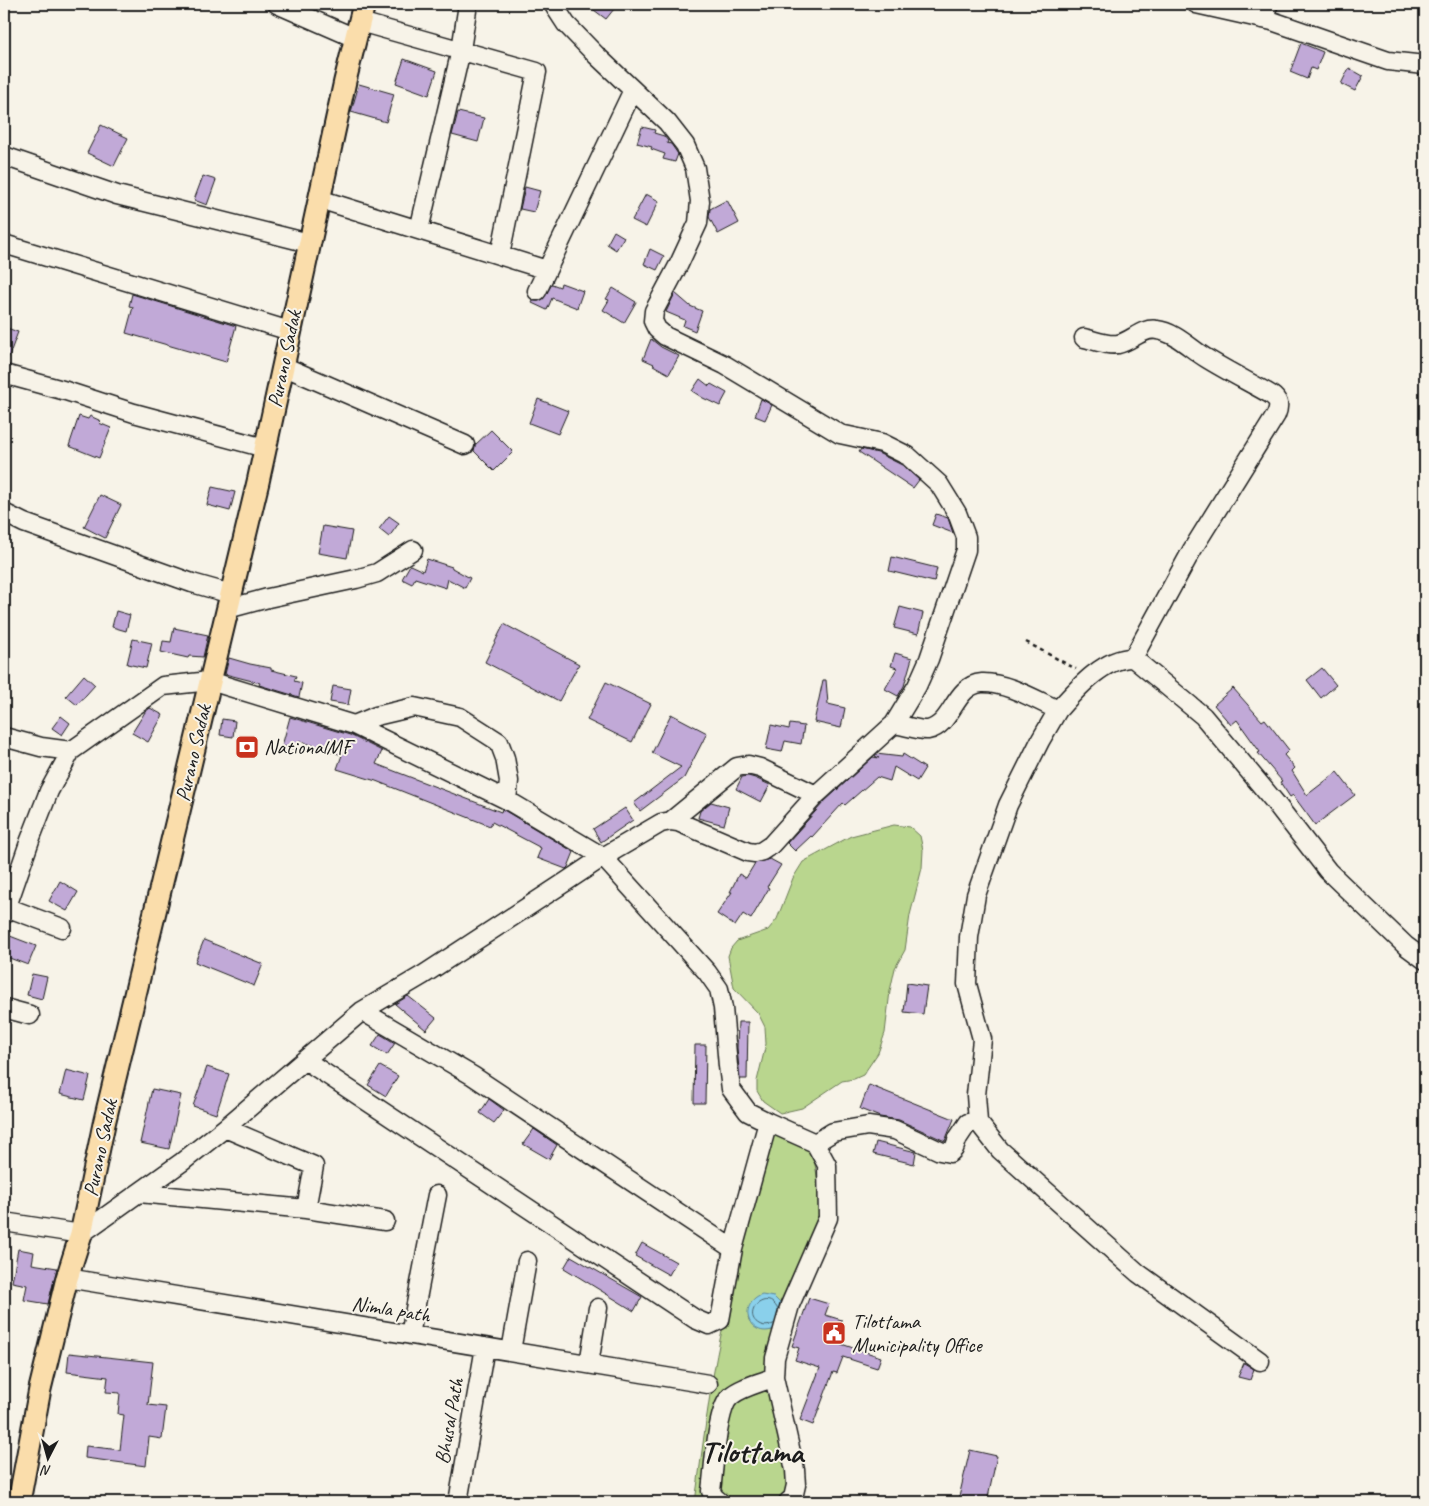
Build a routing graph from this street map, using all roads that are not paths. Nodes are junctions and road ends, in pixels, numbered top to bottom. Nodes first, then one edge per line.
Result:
1 (277, 4) edge
2 (468, 4) edge
3 (553, 4) edge
4 (1196, 4) edge
5 (1266, 11) edge
6 (360, 21) edge
7 (461, 50) junction
8 (1425, 65) edge
9 (633, 90) junction
10 (4, 156) edge
11 (319, 199) junction
12 (419, 230) junction
13 (309, 243) junction
14 (4, 244) edge
15 (500, 255) junction
16 (547, 270) junction
17 (537, 291) dead end
18 (290, 331) junction
19 (1084, 338) dead end
20 (283, 366) junction
21 (4, 374) edge
22 (465, 445) dead end
23 (265, 448) junction
24 (4, 513) edge
25 (413, 550) dead end
26 (229, 602) junction
27 (1133, 658) junction
28 (210, 681) junction
29 (1058, 710) junction
30 (894, 724) junction
31 (354, 725) junction
32 (4, 737) edge
33 (71, 751) junction
34 (816, 795) junction
35 (506, 800) junction
36 (671, 821) junction
37 (603, 857) junction
38 (5, 911) edge
39 (62, 928) dead end
40 (1425, 960) edge
41 (4, 1008) edge
42 (362, 1011) junction
43 (30, 1015) dead end
44 (305, 1060) junction
45 (768, 1122) junction
46 (978, 1122) junction
47 (225, 1128) junction
48 (815, 1143) junction
49 (139, 1193) junction
50 (437, 1195) dead end
51 (306, 1209) junction
52 (385, 1221) dead end
53 (4, 1222) edge
54 (81, 1234) junction
55 (733, 1249) junction
56 (527, 1261) dead end
57 (66, 1278) junction
58 (598, 1308) dead end
59 (410, 1335) junction
60 (485, 1347) junction
61 (511, 1351) junction
62 (1260, 1362) dead end
63 (589, 1364) junction
64 (774, 1377) junction
65 (708, 1384) dead end
66 (19, 1502) edge
67 (458, 1502) edge
68 (720, 1502) edge
69 (788, 1502) edge

1 - 6 street
2 - 7 street
3 - 9 street
4 - 5 street
5 - 8 street
6 - 7 street
6 - 11 main road, Purano Sadak
7 - 12 street
7 - 15 street
9 - 16 street
9 - 30 street
10 - 13 street
11 - 12 street
11 - 13 main road, Purano Sadak
12 - 15 street
13 - 18 main road, Purano Sadak
14 - 18 street
15 - 16 street
16 - 17 street
18 - 20 main road, Purano Sadak
19 - 27 street
20 - 22 street
20 - 23 main road, Purano Sadak
21 - 23 street
23 - 26 main road, Purano Sadak
24 - 26 street
25 - 26 street
26 - 28 main road, Purano Sadak
27 - 29 street
27 - 40 street
28 - 31 street
28 - 33 street
28 - 54 main road, Purano Sadak
29 - 30 street
29 - 46 street
30 - 34 street
31 - 35 street
31 - 35 street
32 - 33 street
33 - 38 street
34 - 36 street
34 - 36 street
35 - 37 street
36 - 37 street
37 - 42 street
37 - 45 street
38 - 39 street
41 - 43 street
42 - 44 street
42 - 55 street
44 - 47 street
44 - 55 street
45 - 48 street
45 - 55 street
46 - 48 street
46 - 62 street
47 - 49 street
47 - 51 street
48 - 64 street
49 - 51 street
49 - 54 street
50 - 59 street
51 - 52 street
53 - 54 street
54 - 57 main road, Purano Sadak
56 - 61 street
57 - 59 street, Nimla path
57 - 66 main road, Purano Sadak
58 - 63 street
59 - 60 street, Nimla path
60 - 61 street, Nimla path
60 - 67 street, Bhusal Path
61 - 63 street, Nimla path
63 - 65 street, Nimla path
64 - 68 street
64 - 69 street

